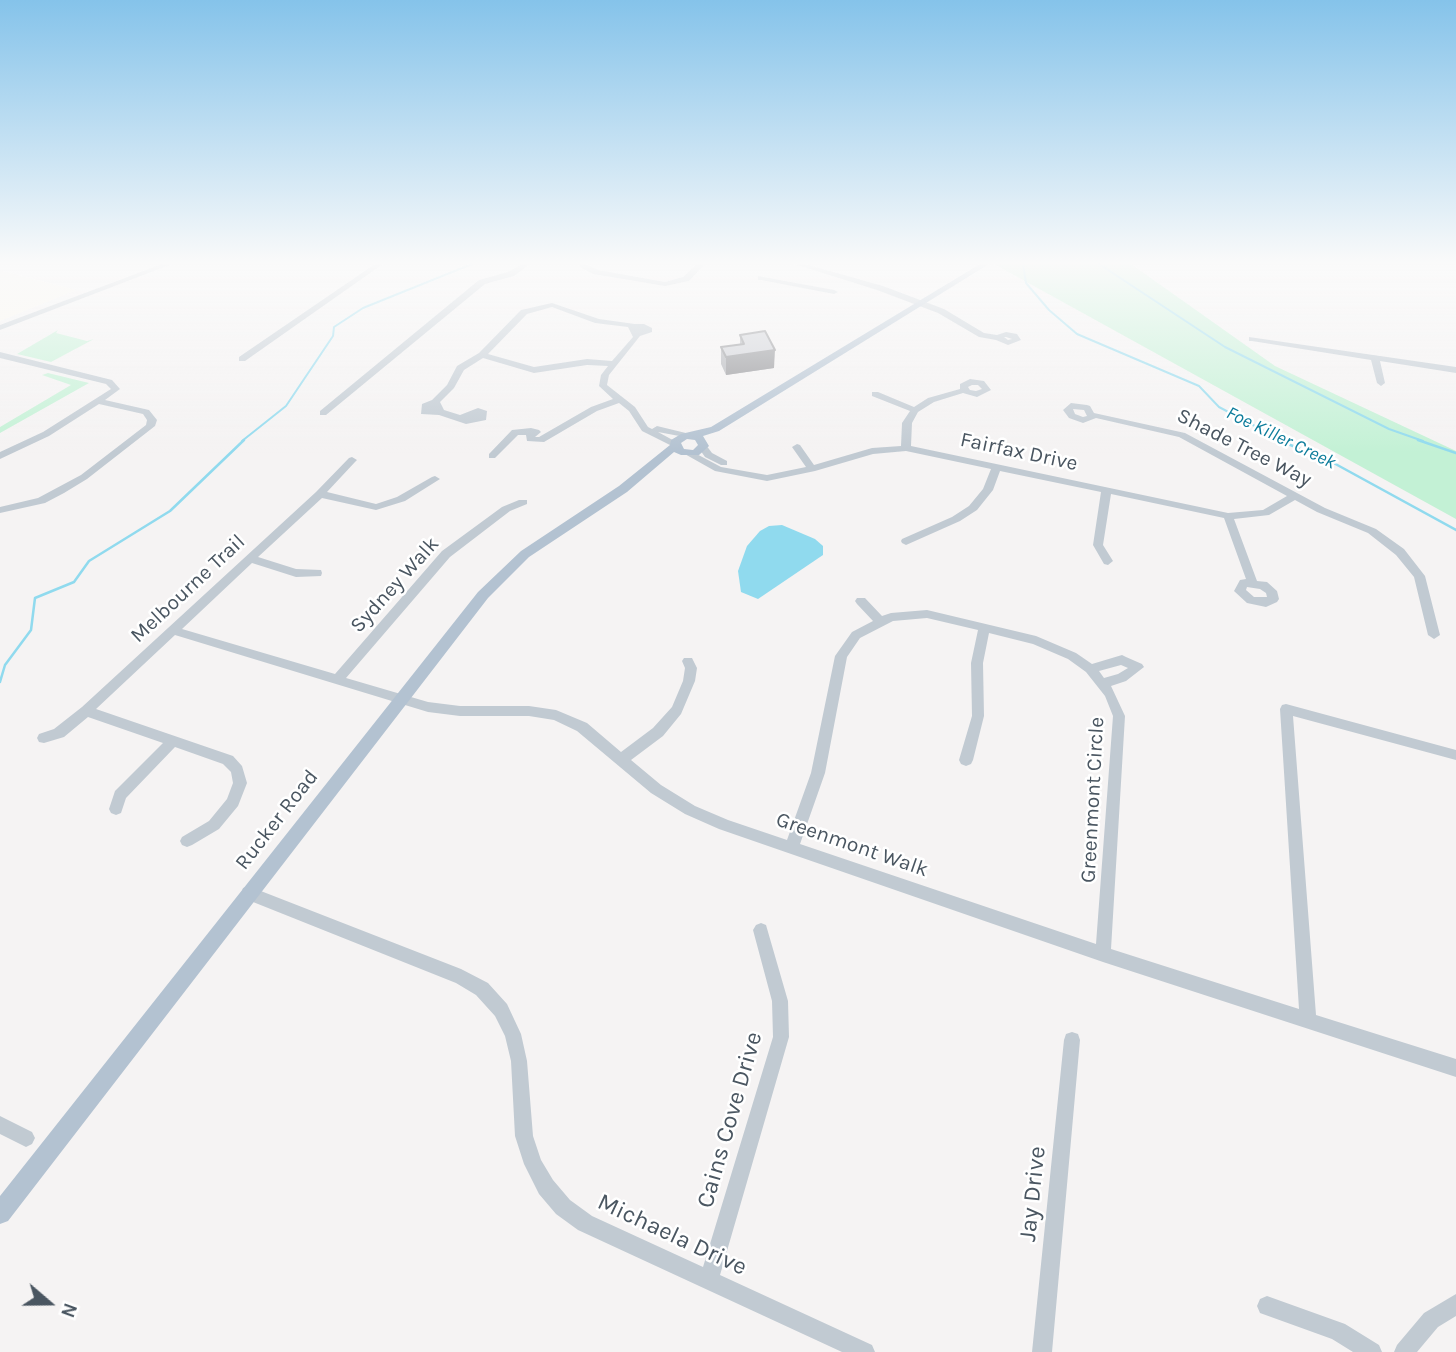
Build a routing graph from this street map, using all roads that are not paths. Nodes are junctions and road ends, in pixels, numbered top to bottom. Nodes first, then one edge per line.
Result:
1 (288, 327) edge
2 (427, 327) edge
3 (510, 327) edge
4 (631, 327) edge
5 (884, 327) edge
6 (967, 327) edge
7 (999, 338) dead end
8 (1252, 339) dead end
9 (0, 355) edge
10 (482, 355) junction
11 (1375, 357) junction
12 (242, 359) dead end
13 (578, 363) junction
14 (613, 365) junction
15 (552, 367) junction
16 (563, 367) junction
17 (541, 370) junction
18 (1456, 370) edge
19 (1381, 383) dead end
20 (965, 390) dead end
21 (875, 394) dead end
22 (618, 400) junction
23 (98, 401) junction
24 (751, 408) junction
25 (915, 410) junction
26 (323, 413) dead end
27 (1093, 415) dead end
28 (460, 418) dead end
29 (640, 423) junction
30 (689, 436) junction
31 (704, 446) junction
32 (797, 447) dead end
33 (906, 448) junction
34 (681, 449) junction
35 (0, 456) edge
36 (492, 456) dead end
37 (352, 460) dead end
38 (997, 467) junction
39 (812, 469) junction
40 (732, 471) junction
41 (435, 478) dead end
42 (1106, 491) junction
43 (320, 494) junction
44 (1296, 495) junction
45 (523, 502) dead end
46 (0, 510) edge
47 (1228, 516) junction
48 (906, 541) dead end
49 (249, 558) junction
50 (1108, 561) dead end
51 (317, 573) dead end
52 (1252, 582) dead end
53 (860, 601) dead end
54 (880, 621) junction
55 (984, 627) junction
56 (172, 631) junction
57 (1434, 635) dead end
58 (688, 661) dead end
59 (1090, 669) junction
60 (338, 679) junction
61 (1103, 683) junction
62 (400, 699) junction
63 (86, 711) junction
64 (44, 738) dead end
65 (173, 741) junction
66 (1456, 755) edge
67 (621, 760) junction
68 (966, 760) dead end
69 (116, 809) dead end
70 (187, 841) dead end
71 (790, 848) junction
72 (248, 893) junction
73 (761, 930) dead end
74 (1103, 954) junction
75 (1308, 1021) junction
76 (1072, 1040) dead end
77 (1456, 1068) edge
78 (0, 1125) edge
79 (26, 1138) dead end
80 (0, 1213) edge
81 (709, 1280) junction
82 (1456, 1304) edge
83 (1267, 1306) dead end
84 (865, 1352) edge
85 (1042, 1352) edge
86 (1372, 1352) edge
87 (1404, 1352) edge

1 - 12 street
2 - 26 street
3 - 10 street
4 - 14 street
5 - 24 main road
6 - 7 street
8 - 11 street
9 - 23 street
10 - 17 street
10 - 28 street
11 - 18 street
11 - 19 street
13 - 14 street
13 - 15 street
13 - 16 street
14 - 22 street
15 - 16 street
15 - 17 street
16 - 17 street
20 - 25 street
21 - 25 street
22 - 29 street, Fairfax Drive
22 - 36 street
23 - 35 street
23 - 46 street
24 - 30 main road
24 - 31 main road
25 - 33 street
27 - 44 street, Shade Tree Way
29 - 30 street
29 - 34 street, Fairfax Drive
30 - 31 main road
30 - 34 main road
31 - 34 main road
31 - 40 street, Fairfax Drive
32 - 39 street
33 - 38 street, Fairfax Drive
33 - 39 street, Fairfax Drive
34 - 40 street, Fairfax Drive
34 - 62 main road, Rucker Road
37 - 43 street, Melbourne Trail
38 - 42 street, Fairfax Drive
38 - 48 street
39 - 40 street, Fairfax Drive
41 - 43 street
42 - 47 street, Fairfax Drive
42 - 50 street
43 - 49 street, Melbourne Trail
44 - 47 street, Fairfax Drive
44 - 57 street, Shade Tree Way
45 - 60 street, Sydney Walk
47 - 52 street
49 - 51 street
49 - 56 street, Melbourne Trail
53 - 54 street
54 - 55 street, Greenmont Circle
54 - 71 street, Greenmont Circle
55 - 59 street, Greenmont Circle
55 - 68 street
56 - 60 street, Greenmont Walk
56 - 63 street, Melbourne Trail
58 - 67 street
59 - 61 street, Greenmont Circle
59 - 61 street
60 - 62 street, Greenmont Walk
61 - 74 street, Greenmont Circle
62 - 67 street, Greenmont Walk
62 - 72 main road, Rucker Road
63 - 64 street, Melbourne Trail
63 - 65 street
65 - 69 street
65 - 70 street
66 - 75 street
67 - 71 street, Greenmont Walk
71 - 74 street, Greenmont Walk
72 - 80 main road, Rucker Road
72 - 81 street, Michaela Drive
73 - 81 street, Cains Cove Drive
74 - 75 street, Greenmont Walk
75 - 77 street, Greenmont Walk
76 - 85 street, Jay Drive
78 - 79 street
81 - 84 street, Michaela Drive
82 - 87 street
83 - 86 street

